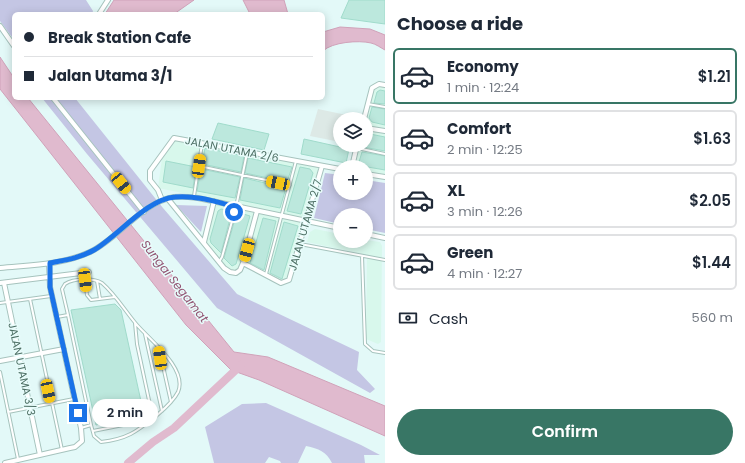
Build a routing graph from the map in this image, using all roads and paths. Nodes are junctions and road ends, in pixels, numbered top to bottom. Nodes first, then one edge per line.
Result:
1 (108, 0) edge
2 (100, 12) edge
3 (0, 26) edge
4 (12, 43) edge
5 (385, 85) edge
6 (55, 100) edge
7 (368, 104) junction
8 (385, 108) edge
9 (366, 112) edge
10 (373, 129) edge
11 (385, 131) edge
12 (203, 142) junction
13 (373, 151) edge
14 (247, 152) junction
15 (385, 154) edge
16 (296, 161) junction
17 (199, 166) junction
18 (322, 166) junction
19 (333, 168) edge
20 (243, 175) junction
21 (373, 175) edge
22 (385, 177) edge
23 (290, 185) junction
24 (168, 198) junction
25 (194, 198) junction
26 (162, 200) junction
27 (214, 201) junction
28 (236, 207) junction
29 (257, 211) junction
30 (142, 213) junction
31 (282, 216) junction
32 (306, 221) junction
33 (333, 227) edge
34 (373, 235) edge
35 (385, 238) edge
36 (204, 242) junction
37 (300, 244) junction
38 (362, 256) junction
39 (385, 260) edge
40 (219, 262) junction
41 (50, 263) junction
42 (243, 263) junction
43 (0, 268) edge
44 (89, 272) dead end
45 (265, 274) junction
46 (49, 277) junction
47 (85, 280) junction
48 (97, 280) junction
49 (2, 283) edge
50 (52, 296) junction
51 (115, 297) junction
52 (100, 299) junction
53 (30, 300) junction
54 (8, 302) junction
55 (0, 303) edge
56 (68, 315) junction
57 (57, 317) junction
58 (135, 323) junction
59 (145, 334) junction
60 (158, 347) junction
61 (64, 349) junction
62 (385, 353) edge
63 (41, 354) junction
64 (20, 358) junction
65 (0, 361) edge
66 (0, 372) edge
67 (74, 399) junction
68 (171, 402) junction
69 (51, 404) junction
70 (30, 408) junction
71 (162, 411) junction
72 (8, 412) junction
73 (153, 418) junction
74 (91, 425) junction
75 (81, 428) junction
76 (93, 431) junction
77 (62, 451) junction
78 (40, 455) junction
79 (18, 460) junction
80 (5, 463) edge

1 - 2 street
3 - 4 street
5 - 7 street
6 - 30 street
7 - 8 lane
7 - 9 street
10 - 11 street
12 - 14 street, JALAN UTAMA 2/6
12 - 17 lane
12 - 26 street, JALAN UTAMA 2/6
13 - 15 lane
14 - 16 street, JALAN UTAMA 2/6
14 - 20 lane
16 - 18 street, JALAN UTAMA 2/6
16 - 23 lane
17 - 20 lane
17 - 25 lane
18 - 19 street, JALAN UTAMA 2/6
18 - 32 street, JALAN UTAMA 2/7
20 - 23 lane
20 - 28 lane
21 - 22 street
23 - 31 lane
24 - 25 street
24 - 26 street
24 - 36 street
25 - 27 street
26 - 30 street
27 - 28 street
27 - 36 street
28 - 29 street
28 - 40 lane
29 - 31 street
29 - 42 street
30 - 41 street
31 - 32 street
31 - 45 lane
32 - 33 street
32 - 37 street, JALAN UTAMA 2/7
34 - 35 street
36 - 40 street
37 - 38 lane
37 - 45 street, JALAN UTAMA 2/7
38 - 39 lane
38 - 62 lane
40 - 42 street
41 - 43 street
41 - 46 street
42 - 45 street, JALAN UTAMA 2/7
44 - 46 street
46 - 49 street
46 - 50 street
47 - 48 lane
47 - 52 lane
47 - 56 lane
48 - 51 lane
48 - 52 lane
49 - 54 street, JALAN UTAMA 3/3
50 - 53 lane
50 - 57 street
51 - 52 lane
51 - 58 lane
53 - 54 lane
53 - 63 lane
54 - 55 lane
54 - 64 street, JALAN UTAMA 3/3
56 - 57 lane
56 - 74 lane
57 - 61 street
58 - 59 lane
58 - 73 lane
59 - 60 lane
59 - 71 lane
60 - 68 lane
60 - 68 lane
61 - 63 street
61 - 67 street
63 - 64 street
63 - 69 lane
64 - 65 street
64 - 70 street, JALAN UTAMA 3/3
66 - 72 lane
67 - 69 lane
67 - 75 street
68 - 71 lane
69 - 70 lane
69 - 77 lane
70 - 72 lane
70 - 78 street, JALAN UTAMA 3/3
71 - 73 lane
72 - 79 lane
73 - 76 lane
73 - 76 lane
74 - 75 lane
74 - 76 lane
75 - 77 street
77 - 78 street
78 - 79 street
79 - 80 street

